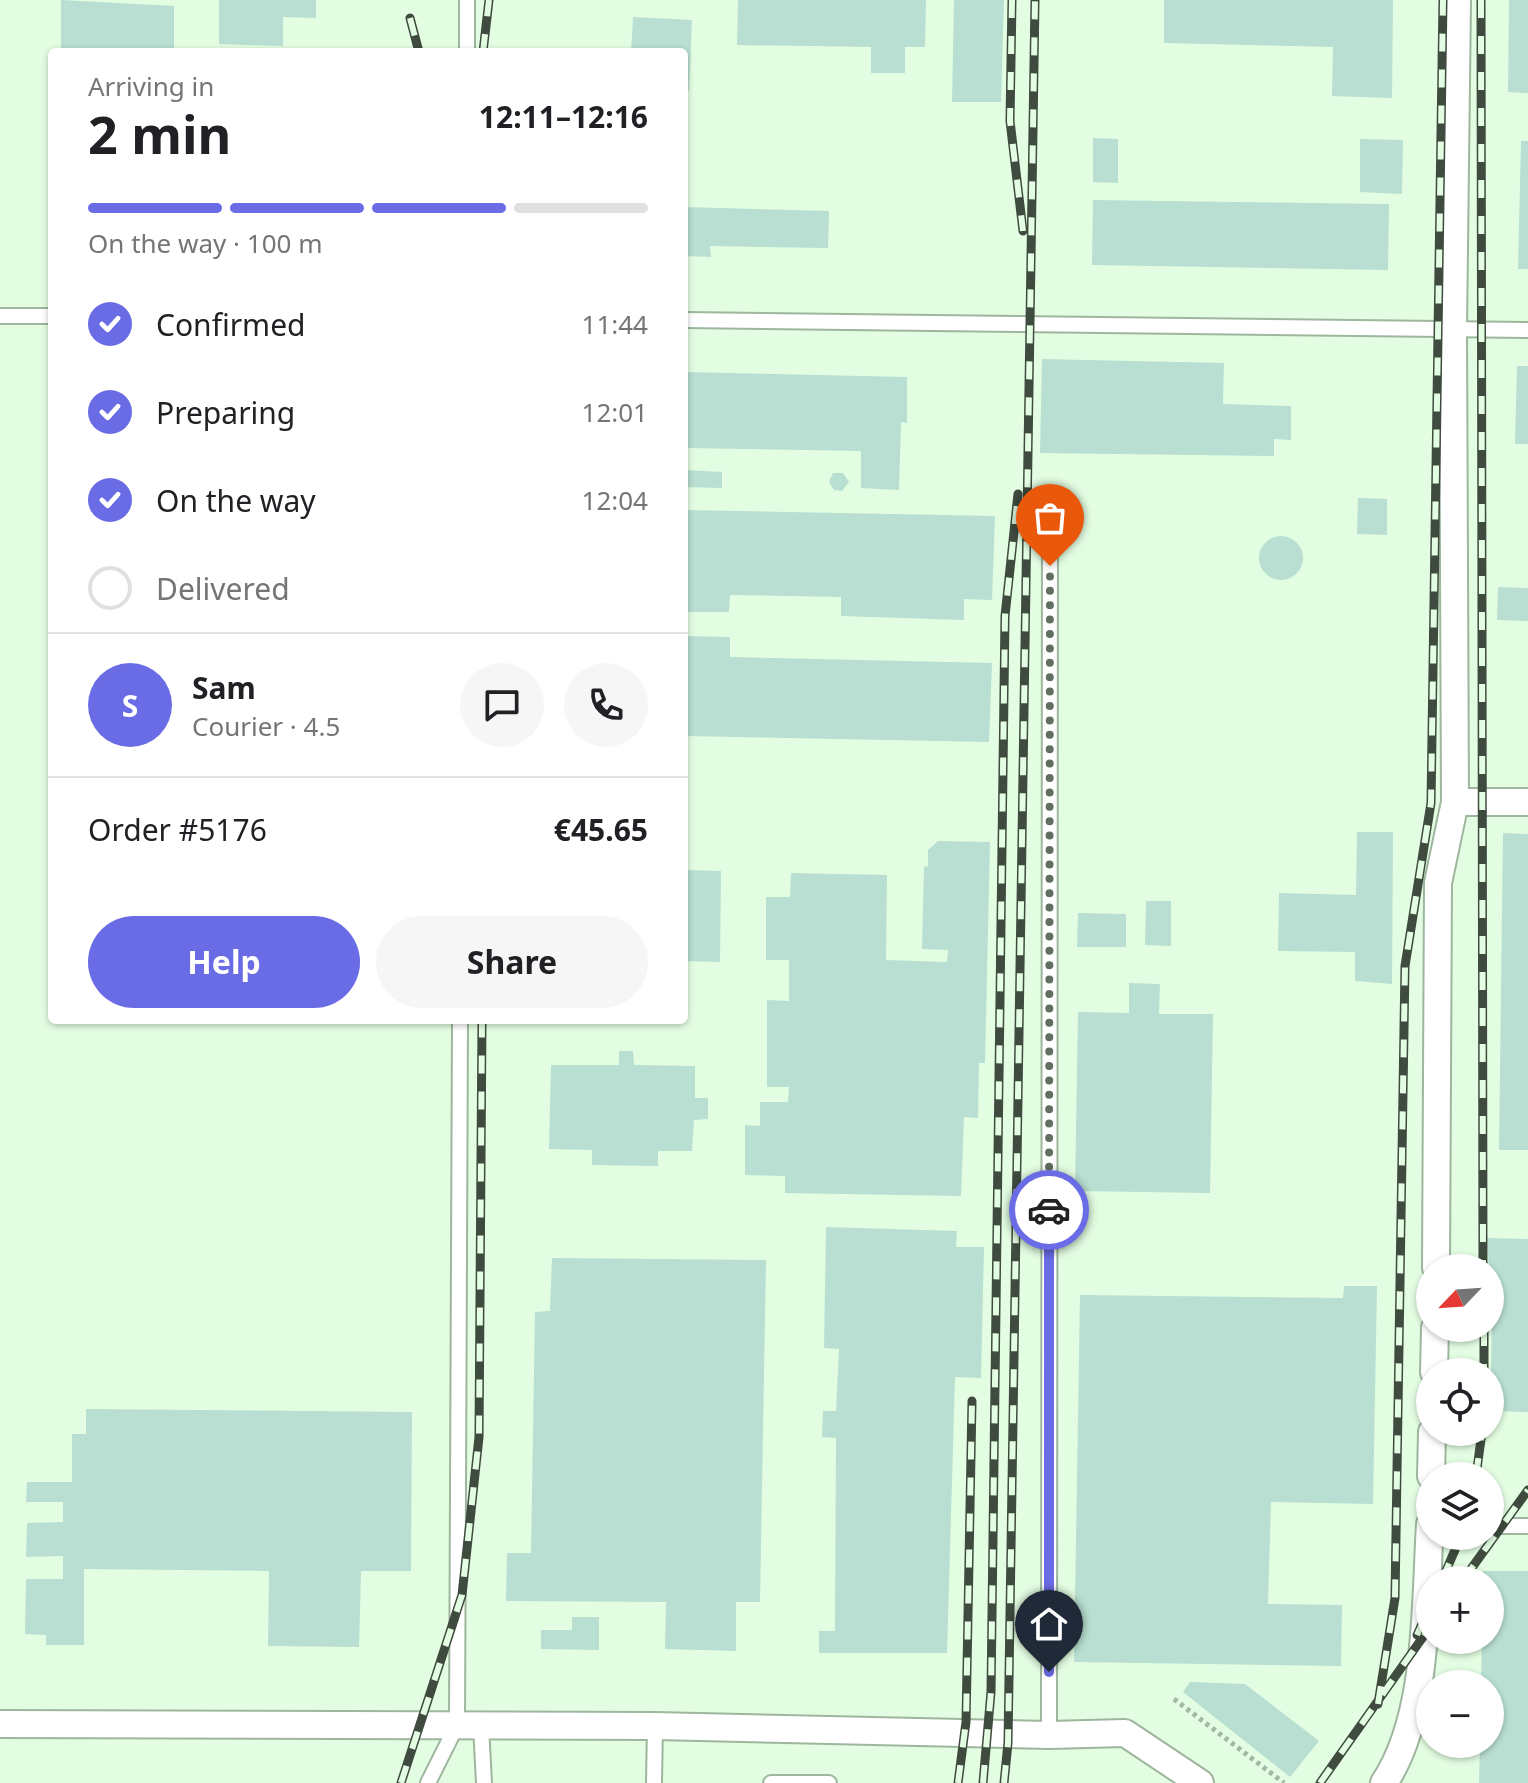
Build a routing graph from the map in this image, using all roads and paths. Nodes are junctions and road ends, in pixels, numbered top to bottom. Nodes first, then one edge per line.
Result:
1 (467, 0) edge
2 (1457, 0) edge
3 (467, 48) edge
4 (0, 316) edge
5 (48, 316) edge
6 (688, 320) edge
7 (1453, 330) junction
8 (1528, 330) edge
9 (1050, 503) dead end
10 (1455, 802) junction
11 (1528, 802) edge
12 (460, 1024) edge
13 (1436, 1254) edge
14 (1504, 1526) edge
15 (1528, 1526) edge
16 (1428, 1550) edge
17 (1174, 1699) dead end
18 (0, 1724) edge
19 (469, 1726) junction
20 (655, 1726) junction
21 (1049, 1735) junction
22 (428, 1783) edge
23 (484, 1783) edge
24 (654, 1783) edge
25 (771, 1783) edge
26 (829, 1783) edge
27 (1200, 1783) edge
28 (1284, 1783) edge
29 (1384, 1783) edge

1 - 3 lane
2 - 7 street
4 - 5 lane
6 - 7 lane
7 - 8 lane
7 - 10 street
9 - 21 lane
10 - 11 street
10 - 13 street
12 - 19 lane
14 - 15 lane
16 - 29 street
17 - 28 path
18 - 19 street
19 - 20 street
19 - 22 lane
19 - 23 lane
20 - 21 street
20 - 24 lane
21 - 27 street
25 - 26 lane

